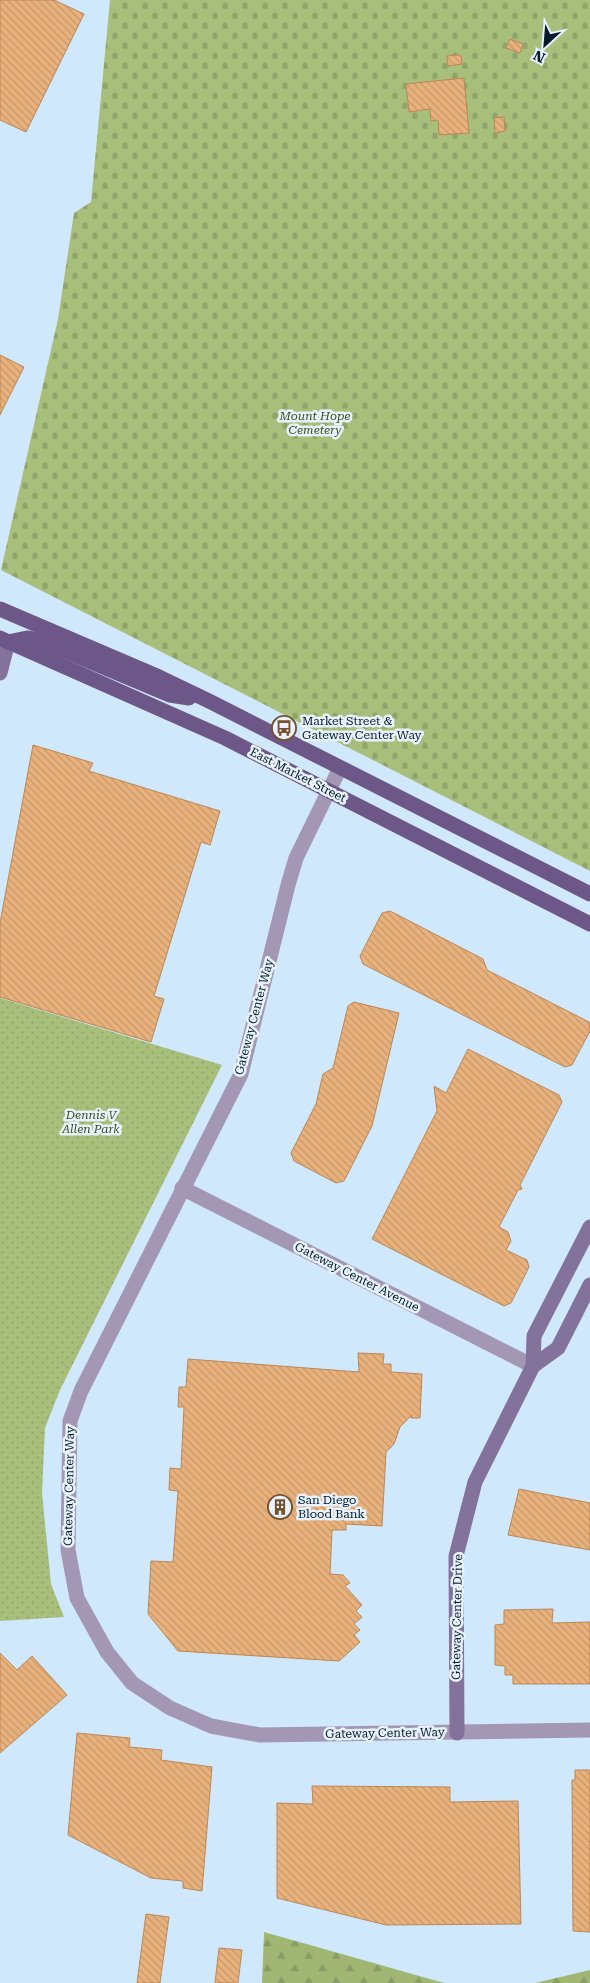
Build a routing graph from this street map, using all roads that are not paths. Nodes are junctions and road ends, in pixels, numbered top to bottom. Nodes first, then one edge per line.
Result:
1 (0, 609) edge
2 (4, 640) edge
3 (0, 673) edge
4 (211, 702) junction
5 (340, 768) junction
6 (328, 791) junction
7 (590, 894) edge
8 (590, 924) edge
9 (182, 1188) junction
10 (590, 1227) edge
11 (590, 1285) edge
12 (533, 1366) junction
13 (590, 1730) edge
14 (457, 1732) junction

1 - 4 main road, East Market Street
2 - 3 street
2 - 4 main road
2 - 6 main road, East Market Street
4 - 5 main road, East Market Street
5 - 6 street, Gateway Center Way
5 - 7 main road, East Market Street
6 - 8 main road, East Market Street
6 - 9 street, Gateway Center Way
9 - 12 street, Gateway Center Avenue
9 - 14 street, Gateway Center Way
10 - 12 street, Gateway Center Drive
11 - 12 street, Gateway Center Drive
12 - 14 street, Gateway Center Drive
13 - 14 street, Gateway Center Way

